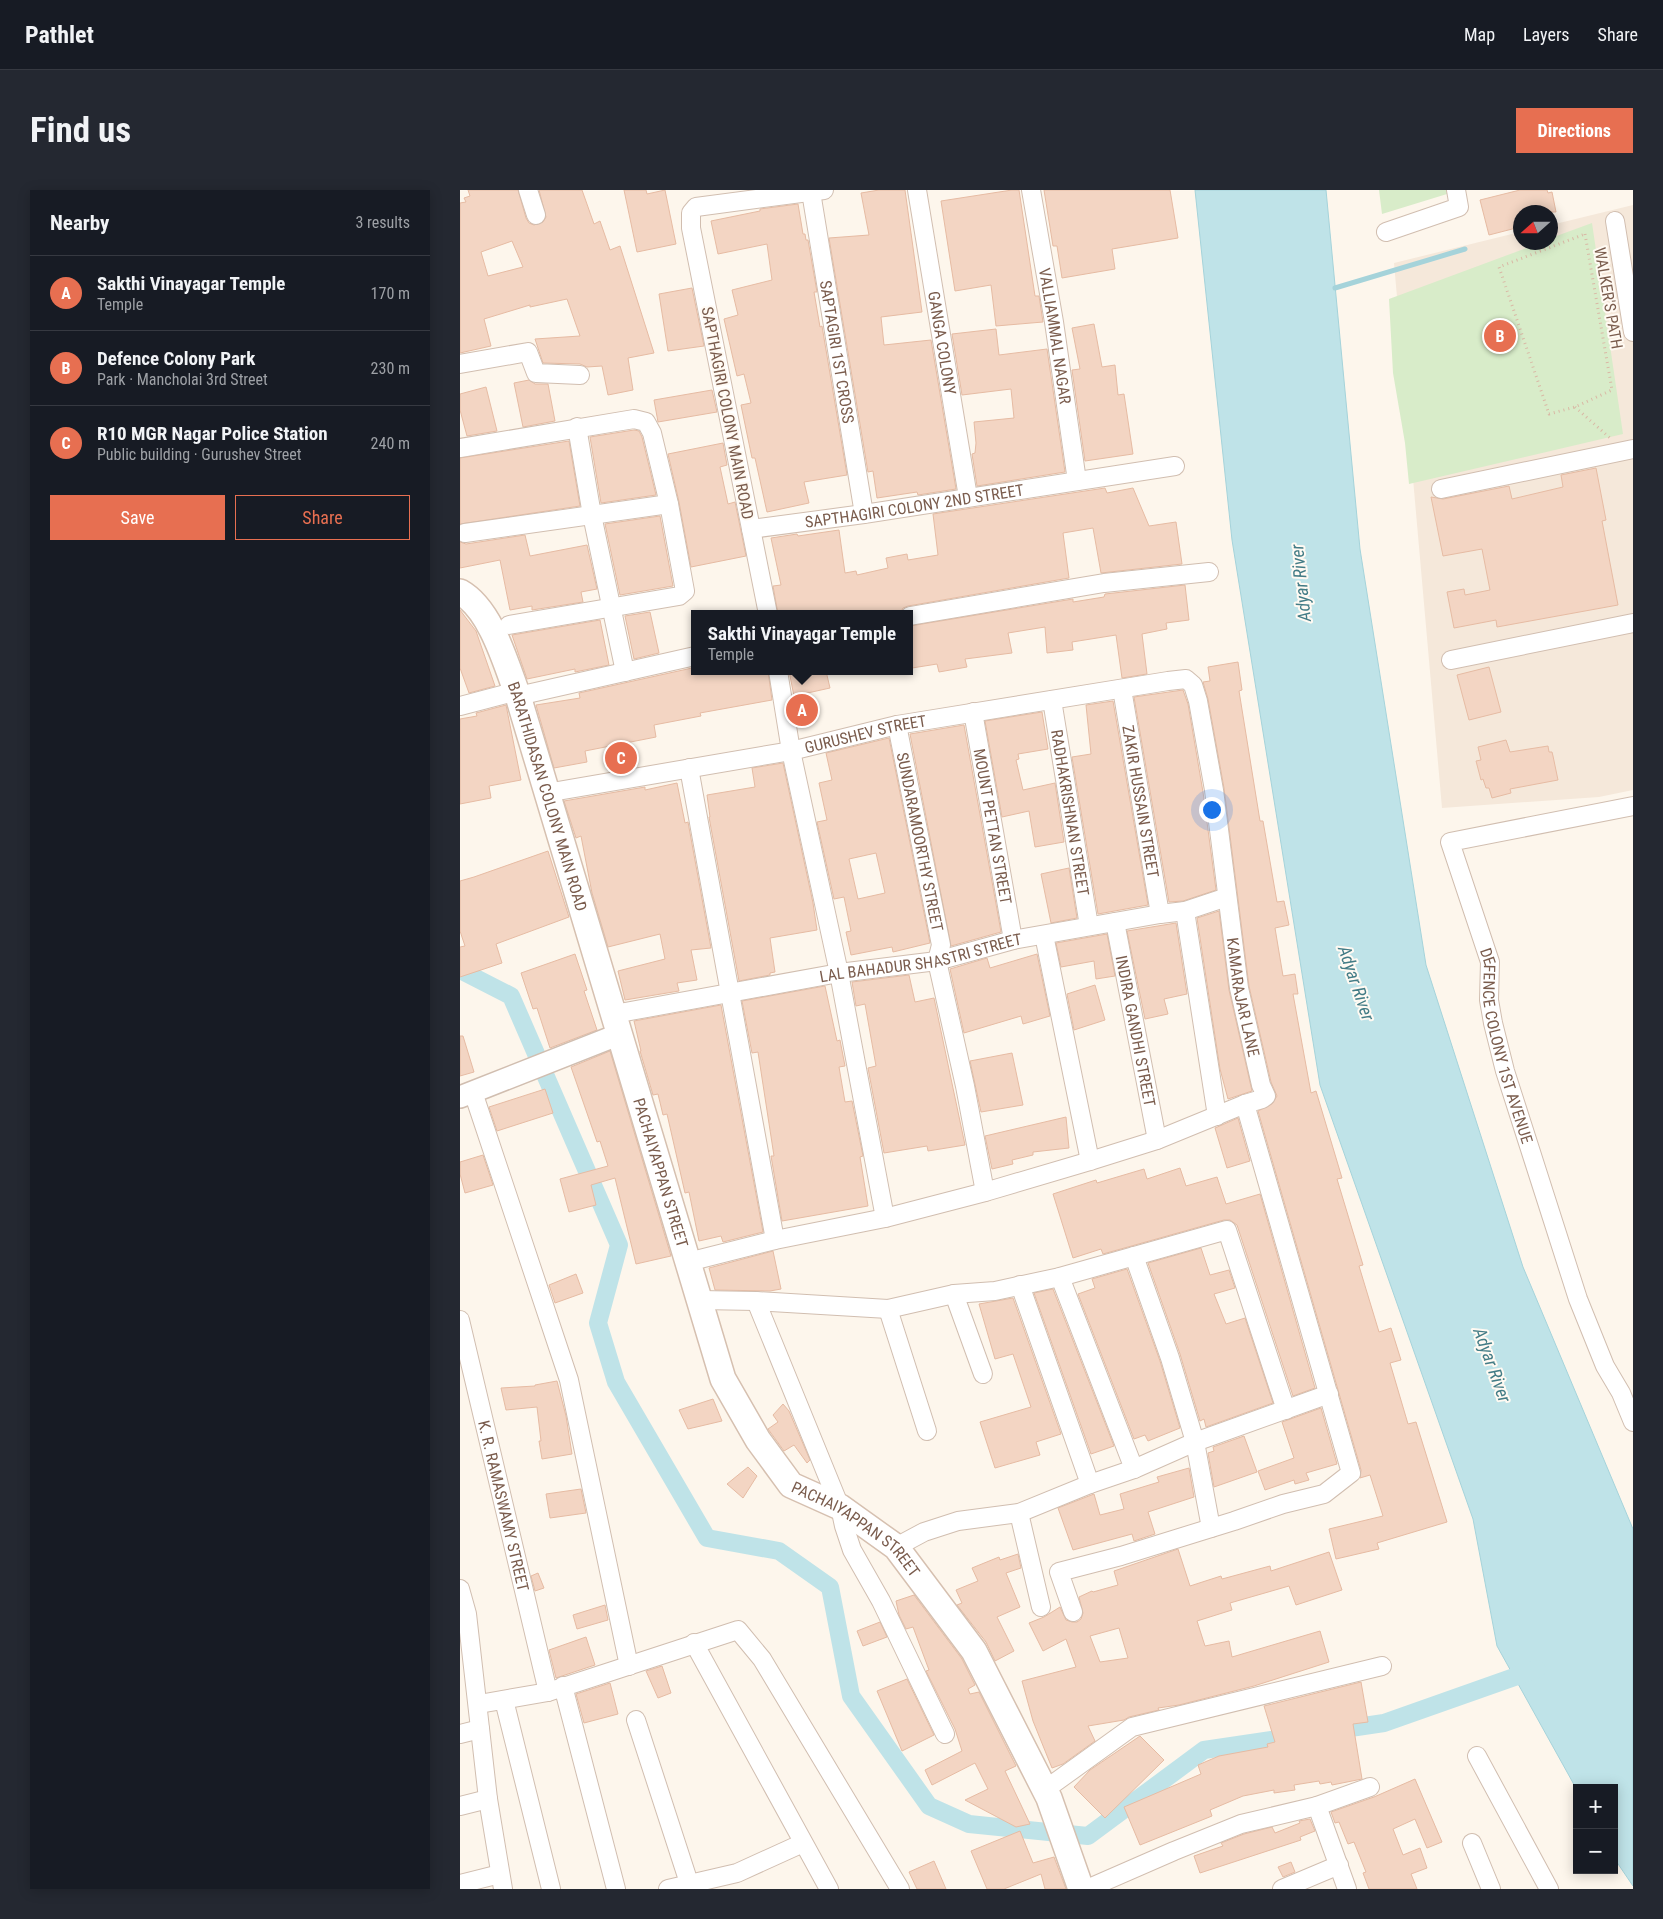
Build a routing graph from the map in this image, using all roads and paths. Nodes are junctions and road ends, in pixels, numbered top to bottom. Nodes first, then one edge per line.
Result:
1 (528, 190) edge
2 (917, 190) edge
3 (1031, 190) edge
4 (1456, 190) edge
5 (817, 191) edge
6 (754, 194) edge
7 (536, 215) dead end
8 (1615, 221) dead end
9 (1386, 232) dead end
10 (1633, 332) edge
11 (460, 364) edge
12 (580, 375) dead end
13 (1575, 407) junction
14 (577, 428) junction
15 (460, 448) edge
16 (1628, 450) edge
17 (1175, 466) dead end
18 (1077, 481) junction
19 (1441, 489) dead end
20 (968, 497) junction
21 (669, 504) junction
22 (864, 514) junction
23 (592, 515) junction
24 (751, 529) junction
25 (465, 533) dead end
26 (1209, 572) dead end
27 (460, 592) edge
28 (611, 607) junction
29 (767, 610) edge
30 (913, 615) edge
31 (1633, 623) edge
32 (509, 625) dead end
33 (691, 657) edge
34 (1451, 660) dead end
35 (624, 672) junction
36 (779, 675) edge
37 (1186, 679) joint
38 (1122, 689) junction
39 (518, 693) junction
40 (1052, 700) junction
41 (460, 706) edge
42 (973, 712) junction
43 (896, 725) junction
44 (791, 751) junction
45 (689, 768) junction
46 (546, 793) junction
47 (1633, 806) edge
48 (1227, 897) junction
49 (1185, 911) junction
50 (1160, 914) junction
51 (1115, 922) junction
52 (1090, 926) junction
53 (1044, 935) junction
54 (1013, 940) junction
55 (937, 961) junction
56 (839, 973) junction
57 (730, 994) junction
58 (617, 1024) junction
59 (467, 1095) edge
60 (1245, 1104) junction
61 (1217, 1116) junction
62 (1157, 1140) junction
63 (1090, 1162) junction
64 (985, 1192) junction
65 (885, 1218) junction
66 (775, 1240) junction
67 (1134, 1256) junction
68 (688, 1262) junction
69 (1060, 1277) junction
70 (1020, 1286) junction
71 (954, 1294) junction
72 (700, 1300) junction
73 (756, 1300) junction
74 (888, 1309) junction
75 (460, 1320) edge
76 (983, 1374) dead end
77 (1329, 1394) junction
78 (1286, 1410) junction
79 (1633, 1422) edge
80 (927, 1431) dead end
81 (1195, 1442) junction
82 (1134, 1468) junction
83 (1090, 1484) junction
84 (840, 1507) junction
85 (1019, 1513) junction
86 (1211, 1528) junction
87 (896, 1546) junction
88 (460, 1589) edge
89 (1041, 1607) dead end
90 (1073, 1612) dead end
91 (463, 1615) edge
92 (694, 1643) junction
93 (629, 1666) junction
94 (1382, 1666) dead end
95 (556, 1689) junction
96 (504, 1700) junction
97 (478, 1704) junction
98 (636, 1720) dead end
99 (480, 1729) junction
100 (460, 1734) edge
101 (945, 1734) dead end
102 (1478, 1756) dead end
103 (1370, 1787) dead end
104 (1048, 1794) junction
105 (488, 1799) junction
106 (460, 1806) edge
107 (1317, 1806) junction
108 (803, 1843) junction
109 (1472, 1843) dead end
110 (1339, 1865) junction
111 (740, 1881) edge
112 (502, 1882) edge
113 (460, 1884) edge
114 (1082, 1885) edge
115 (690, 1886) edge
116 (551, 1889) edge
117 (616, 1889) edge
118 (668, 1889) edge
119 (829, 1889) edge
120 (900, 1889) edge
121 (1282, 1889) edge
122 (1347, 1889) edge
123 (1491, 1889) edge
124 (1549, 1889) edge

1 - 7 street
2 - 20 street, GANGA COLONY
3 - 18 street, VALLIAMMAL NAGAR
4 - 9 street
5 - 6 street
5 - 22 street, SAPTAGIRI 1ST CROSS
6 - 24 street, SAPTHAGIRI COLONY MAIN ROAD
8 - 10 street
11 - 12 street
13 - 13 path, WALKER'S PATH
13 - 16 path
14 - 15 street
14 - 21 street
14 - 23 street
16 - 19 street
17 - 18 street, SAPTHAGIRI COLONY 2ND STREET
18 - 20 street, SAPTHAGIRI COLONY 2ND STREET
20 - 22 street, SAPTHAGIRI COLONY 2ND STREET
21 - 23 street
21 - 28 street
22 - 24 street, SAPTHAGIRI COLONY 2ND STREET
23 - 25 street
23 - 28 street
24 - 29 street, SAPTHAGIRI COLONY MAIN ROAD
26 - 30 street
27 - 39 main road, BARATHIDASAN COLONY MAIN ROAD
28 - 32 street
28 - 35 street
31 - 34 street
33 - 35 street
35 - 39 street
36 - 44 street
37 - 38 street, GURUSHEV STREET
37 - 48 street, KAMARAJAR LANE
38 - 40 street, GURUSHEV STREET
38 - 50 street, ZAKIR HUSSAIN STREET
39 - 41 street
39 - 46 main road, BARATHIDASAN COLONY MAIN ROAD
40 - 42 street, GURUSHEV STREET
40 - 52 street, RADHAKRISHNAN STREET
42 - 43 street, GURUSHEV STREET
42 - 54 street, MOUNT PETTAN STREET
43 - 44 street, GURUSHEV STREET
43 - 55 street, SUNDARAMOORTHY STREET
44 - 45 street, GURUSHEV STREET
44 - 56 street
45 - 46 street, GURUSHEV STREET
45 - 57 street
46 - 58 main road, BARATHIDASAN COLONY MAIN ROAD
47 - 79 street, DEFENCE COLONY 1ST AVENUE
48 - 49 street, LAL BAHADUR SHASTRI STREET
48 - 60 street, KAMARAJAR LANE
49 - 50 street, LAL BAHADUR SHASTRI STREET
49 - 61 street
50 - 51 street, LAL BAHADUR SHASTRI STREET
51 - 52 street, LAL BAHADUR SHASTRI STREET
51 - 62 street, INDIRA GANDHI STREET
52 - 53 street, LAL BAHADUR SHASTRI STREET
53 - 54 street, LAL BAHADUR SHASTRI STREET
53 - 63 street
54 - 55 street, LAL BAHADUR SHASTRI STREET
55 - 56 street, LAL BAHADUR SHASTRI STREET
55 - 64 street, SUNDARAMOORTHY STREET
56 - 57 street, LAL BAHADUR SHASTRI STREET
56 - 65 street
57 - 58 street, LAL BAHADUR SHASTRI STREET
57 - 66 street
58 - 59 street
58 - 68 main road, PACHAIYAPPAN STREET
59 - 93 street
60 - 61 street
60 - 77 street
61 - 62 street
62 - 63 street
63 - 64 street
64 - 65 street
65 - 66 street
66 - 68 street
67 - 69 street
67 - 78 street
67 - 81 street
68 - 72 main road, PACHAIYAPPAN STREET
69 - 70 street
69 - 82 street
70 - 71 street
70 - 83 street
71 - 74 street
71 - 76 street
72 - 73 street
72 - 84 main road, PACHAIYAPPAN STREET
73 - 74 street
73 - 84 street
74 - 80 street
75 - 95 street, K. R. RAMASWAMY STREET
77 - 78 street
77 - 86 street
78 - 81 street
81 - 82 street
81 - 86 street
82 - 83 street
83 - 85 street
84 - 87 main road, PACHAIYAPPAN STREET
84 - 101 street
85 - 87 street
85 - 89 street
86 - 90 street
87 - 104 main road, PACHAIYAPPAN STREET
88 - 91 street
91 - 97 street
92 - 93 street
92 - 108 street
92 - 120 street
93 - 95 street
94 - 104 street
95 - 96 street
95 - 117 street, K. R. RAMASWAMY STREET
96 - 97 street
96 - 116 street
97 - 99 street
98 - 115 street
99 - 100 street
99 - 105 street
102 - 124 street
103 - 107 street
104 - 114 main road, PACHAIYAPPAN STREET
105 - 106 street
105 - 112 street
107 - 110 street
107 - 114 street
108 - 111 street
108 - 119 street
109 - 123 street
110 - 121 street
110 - 122 street
111 - 115 street
112 - 113 street
115 - 118 street

